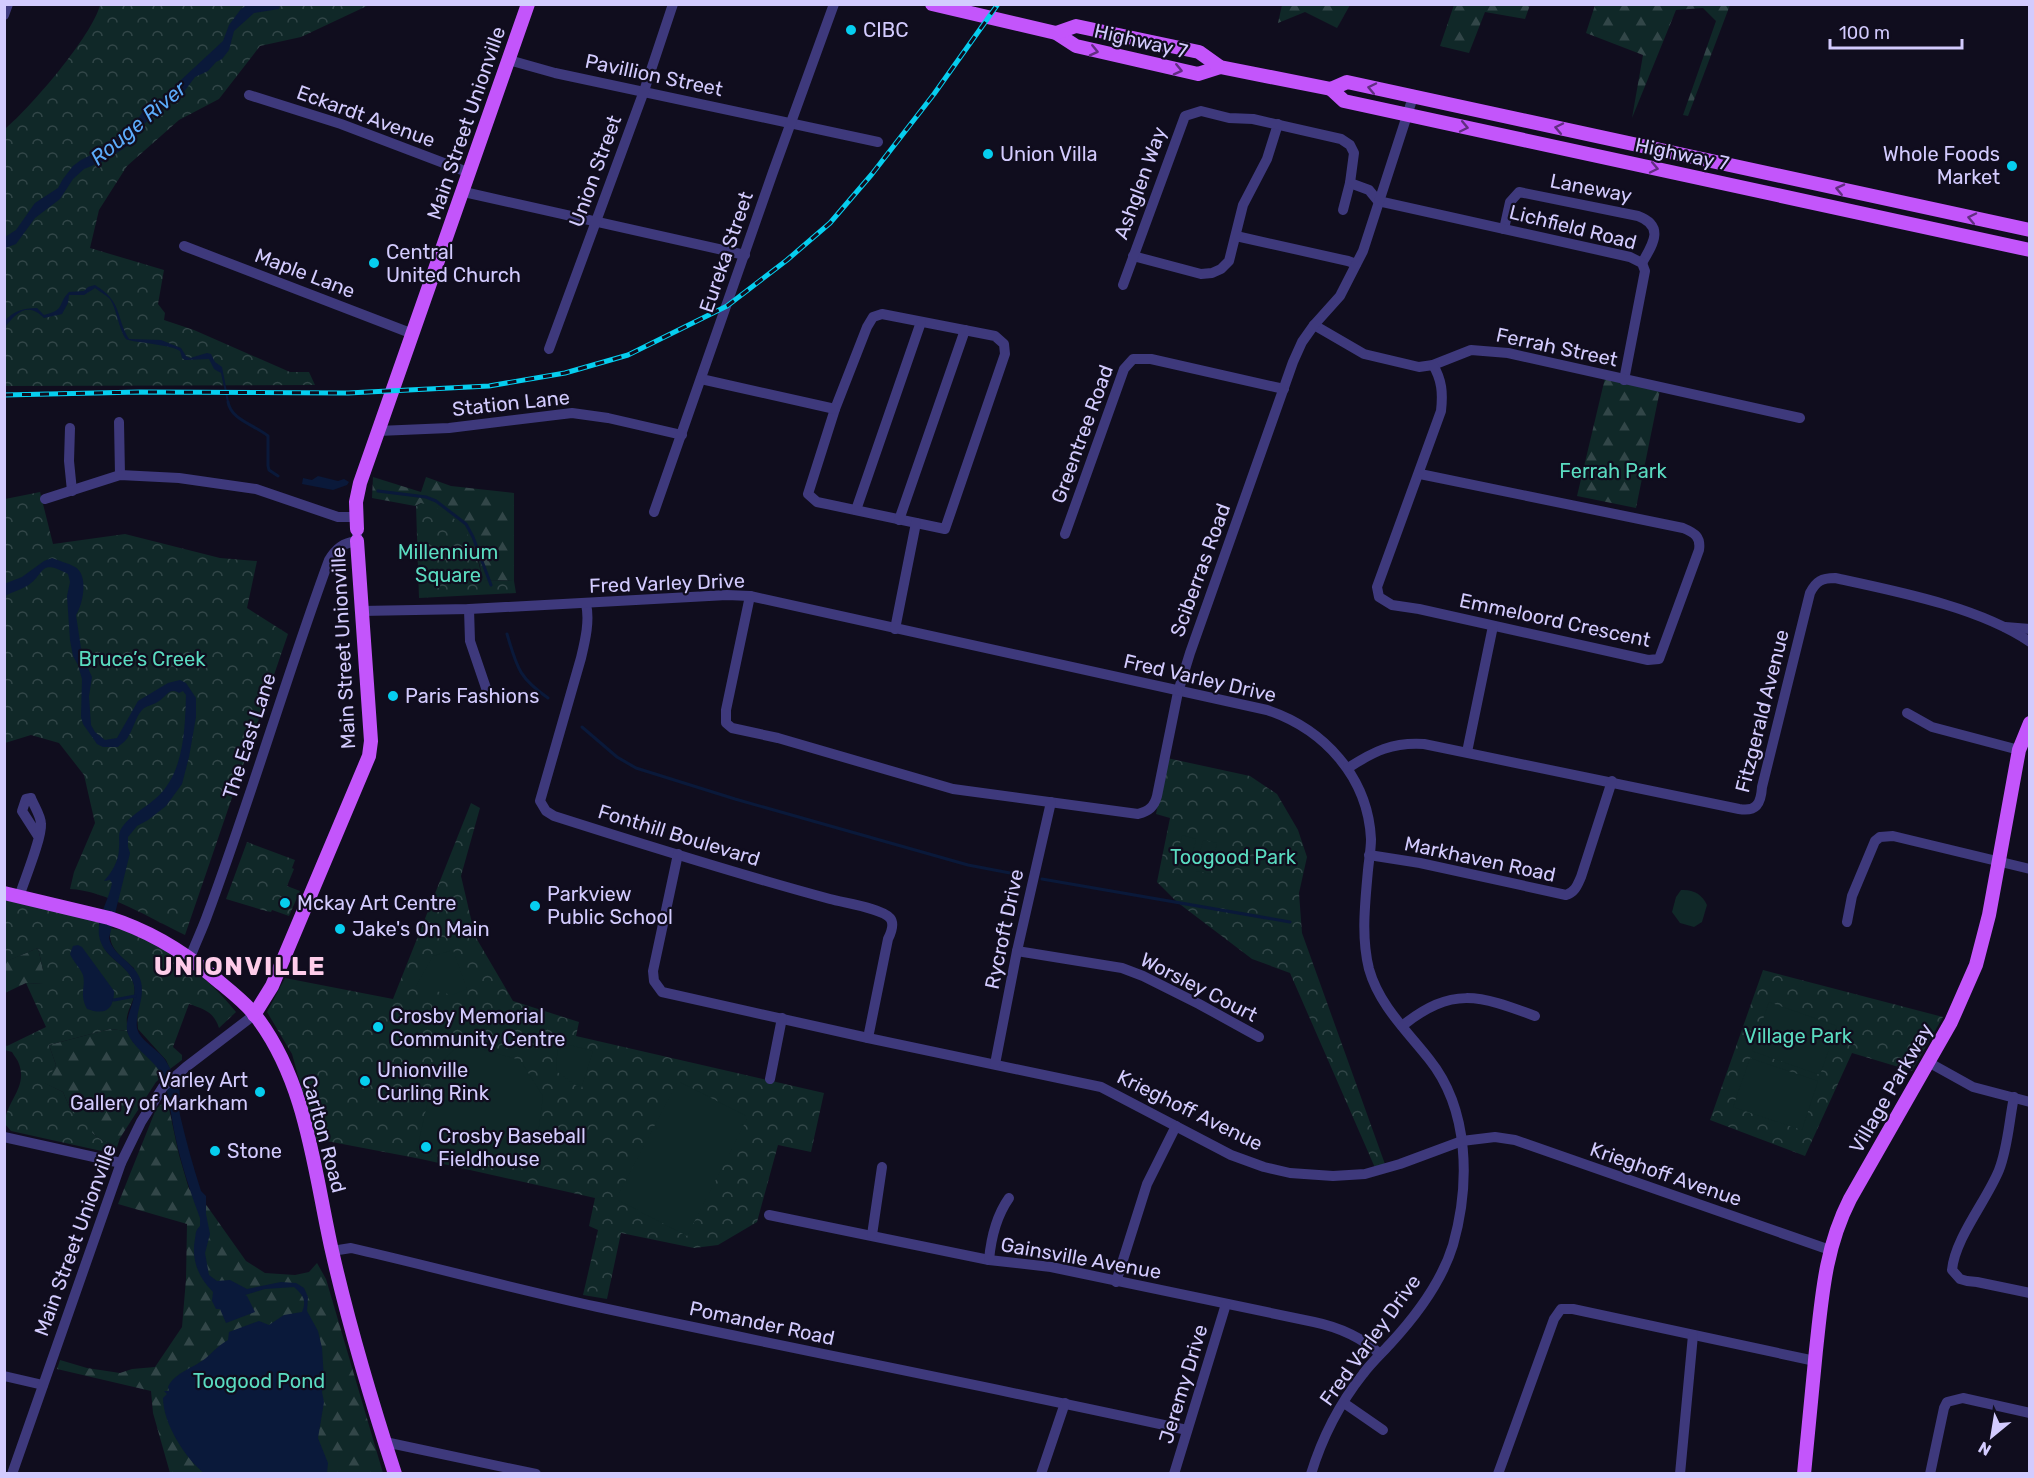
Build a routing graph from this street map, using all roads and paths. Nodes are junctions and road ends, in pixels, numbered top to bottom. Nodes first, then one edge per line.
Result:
1 (8, 4) edge
2 (528, 4) edge
3 (673, 4) edge
4 (834, 4) edge
5 (939, 5) edge
6 (4, 15) edge
7 (1056, 33) junction
8 (509, 60) junction
9 (1220, 67) junction
10 (1331, 89) junction
11 (644, 91) junction
12 (249, 94) dead end
13 (1413, 96) junction
14 (1407, 115) junction
15 (792, 123) junction
16 (1278, 124) junction
17 (878, 142) dead end
18 (470, 173) junction
19 (1350, 183) junction
20 (464, 192) junction
21 (1378, 201) junction
22 (1343, 210) dead end
23 (596, 221) junction
24 (1504, 229) junction
25 (2030, 230) edge
26 (1236, 236) junction
27 (184, 246) dead end
28 (2030, 250) edge
29 (745, 255) junction
30 (1133, 256) junction
31 (1642, 263) junction
32 (1356, 264) junction
33 (1123, 285) dead end
34 (921, 322) junction
35 (1314, 325) junction
36 (965, 330) junction
37 (413, 334) junction
38 (549, 349) dead end
39 (1433, 365) junction
40 (701, 379) junction
41 (1624, 380) junction
42 (1284, 389) junction
43 (835, 409) junction
44 (1800, 418) dead end
45 (119, 422) dead end
46 (70, 428) dead end
47 (378, 430) junction
48 (682, 435) junction
49 (1420, 474) junction
50 (120, 475) junction
51 (72, 490) junction
52 (45, 499) dead end
53 (856, 510) junction
54 (654, 512) dead end
55 (899, 520) junction
56 (916, 523) junction
57 (357, 529) junction
58 (1065, 534) dead end
59 (750, 596) junction
60 (586, 604) junction
61 (469, 609) junction
62 (361, 611) junction
63 (1493, 626) junction
64 (2005, 627) junction
65 (895, 629) junction
66 (2030, 629) edge
67 (2030, 642) edge
68 (486, 688) dead end
69 (1178, 692) junction
70 (1907, 713) dead end
71 (2030, 723) edge
72 (2019, 750) junction
73 (1467, 752) junction
74 (1348, 768) junction
75 (1612, 781) junction
76 (1051, 802) junction
77 (39, 836) dead end
78 (678, 854) junction
79 (1369, 855) junction
80 (2000, 862) junction
81 (2030, 869) edge
82 (4, 893) edge
83 (19, 897) junction
84 (1847, 922) dead end
85 (1017, 951) junction
86 (190, 958) junction
87 (254, 1015) junction
88 (1535, 1016) dead end
89 (782, 1018) junction
90 (1402, 1026) junction
91 (1259, 1037) dead end
92 (868, 1038) junction
93 (1928, 1062) junction
94 (995, 1064) junction
95 (770, 1079) dead end
96 (2014, 1097) junction
97 (2030, 1102) edge
98 (1176, 1126) junction
99 (4, 1137) edge
100 (1462, 1141) junction
101 (121, 1163) junction
102 (882, 1167) dead end
103 (1010, 1198) dead end
104 (769, 1215) dead end
105 (873, 1235) junction
106 (1830, 1250) junction
107 (332, 1251) junction
108 (989, 1260) junction
109 (1116, 1282) junction
110 (2030, 1293) edge
111 (1226, 1304) junction
112 (1693, 1335) junction
113 (1380, 1354) junction
114 (1815, 1361) junction
115 (4, 1376) edge
116 (43, 1385) junction
117 (1065, 1402) junction
118 (1344, 1403) junction
119 (2030, 1413) edge
120 (1187, 1430) junction
121 (1383, 1430) dead end
122 (385, 1442) junction
123 (12, 1473) edge
124 (395, 1473) edge
125 (536, 1473) edge
126 (1041, 1473) edge
127 (1174, 1473) edge
128 (1311, 1473) edge
129 (1498, 1473) edge
130 (1680, 1473) edge
131 (1804, 1473) edge
132 (1930, 1473) edge

1 - 6 street
2 - 8 main road, Main Street Unionville
3 - 11 street, Union Street
4 - 15 street, Eureka Street
5 - 7 main road, Highway 7
7 -> 9 main road, Highway 7
7 - 9 main road, Highway 7
8 - 11 street, Pavillion Street
8 - 18 main road, Main Street Unionville
9 - 10 main road, Highway 7
13 -> 10 main road, Highway 7
10 - 14 main road, Highway 7
11 - 15 street, Pavillion Street
11 - 23 street, Union Street
12 - 18 street, Eckardt Avenue
13 - 14 street, Sciberras Road
25 -> 13 main road, Highway 7
14 - 21 street, Sciberras Road
14 -> 28 main road, Highway 7
15 - 17 street, Pavillion Street
15 - 29 street, Eureka Street
16 - 19 street, Ashglen Way
16 - 26 street
16 - 30 street, Ashglen Way
18 - 20 main road, Main Street Unionville
19 - 21 street
19 - 22 street, Ashglen Way
20 - 23 street
20 - 37 main road, Main Street Unionville
21 - 24 street, Lichfield Road
21 - 32 street, Sciberras Road
23 - 29 street
23 - 38 street, Union Street
24 - 31 street, Lichfield Road
24 - 31 street, Laneway
26 - 30 street
26 - 32 street
27 - 37 street, Maple Lane
29 - 40 street, Eureka Street
30 - 33 street, Ashglen Way
31 - 41 street, Lichfield Road
32 - 35 street, Sciberras Road
34 - 36 street
34 - 43 street
34 - 53 street
35 - 39 street, Ferrah Street
35 - 42 street, Sciberras Road
36 - 55 street
36 - 56 street
37 - 47 main road, Main Street Unionville
39 - 41 street, Ferrah Street
39 - 49 street, Emmeloord Crescent
40 - 43 street
40 - 48 street, Eureka Street
41 - 44 street, Ferrah Street
42 - 58 street, Greentree Road
42 - 69 street, Sciberras Road
43 - 53 street
45 - 50 street
46 - 51 street
47 - 48 street, Station Lane
47 - 57 main road, Main Street Unionville
48 - 54 street, Eureka Street
49 - 63 street, Emmeloord Crescent
49 - 63 street, Emmeloord Crescent
50 - 51 street
50 - 57 street
51 - 52 street
53 - 55 street
55 - 56 street
56 - 65 street
57 - 62 main road, Main Street Unionville
57 - 86 street, The East Lane
59 - 60 street, Fred Varley Drive
59 - 65 street, Fred Varley Drive
59 - 76 street, Sciberras Road
60 - 61 street, Fred Varley Drive
60 - 78 street, Fonthill Boulevard
61 - 62 street, Fred Varley Drive
61 - 68 street
62 - 87 main road, Main Street Unionville
63 - 73 street
64 - 66 street, Fitzgerald Avenue
64 - 67 street, Fitzgerald Avenue
64 - 75 street, Fitzgerald Avenue
65 - 69 street, Fred Varley Drive
69 - 74 street, Fred Varley Drive
69 - 76 street, Sciberras Road
70 - 72 street
71 - 72 main road, Village Parkway
72 - 80 main road, Village Parkway
73 - 74 street, Fitzgerald Avenue
73 - 75 street, Fitzgerald Avenue
74 - 79 street, Fred Varley Drive
75 - 79 street, Markhaven Road
76 - 85 street, Rycroft Drive
77 - 83 street
78 - 89 street, Krieghoff Avenue
78 - 92 street, Fonthill Boulevard
79 - 90 street, Fred Varley Drive
80 - 81 street
80 - 84 street
80 - 93 main road, Village Parkway
82 - 83 main road, Carlton Road
83 - 86 main road, Carlton Road
85 - 91 street, Worsley Court
85 - 94 street, Rycroft Drive
86 - 87 main road, Carlton Road
87 - 101 street, Main Street Unionville
87 - 107 main road, Carlton Road
88 - 90 street
89 - 92 street, Krieghoff Avenue
89 - 95 street
90 - 100 street, Fred Varley Drive
92 - 94 street, Krieghoff Avenue
93 - 96 street
93 - 106 main road, Village Parkway
94 - 98 street, Krieghoff Avenue
96 - 97 street
96 - 110 street
98 - 100 street, Krieghoff Avenue
98 - 109 street
99 - 101 street
100 - 106 street, Krieghoff Avenue
100 - 113 street, Fred Varley Drive
101 - 116 street, Main Street Unionville
102 - 105 street
103 - 108 street
104 - 105 street, Gainsville Avenue
105 - 108 street, Gainsville Avenue
106 - 114 main road, Village Parkway
107 - 117 street, Pomander Road
107 - 122 main road, Carlton Road
108 - 109 street, Gainsville Avenue
109 - 111 street, Gainsville Avenue
111 - 113 street, Gainsville Avenue
111 - 120 street, Jeremy Drive
112 - 114 street
112 - 129 street
112 - 130 street
113 - 118 street, Fred Varley Drive
114 - 131 main road, Village Parkway
115 - 116 street
116 - 123 street, Main Street Unionville
117 - 120 street, Pomander Road
117 - 126 street
118 - 121 street
118 - 128 street, Fred Varley Drive
119 - 132 street
120 - 127 street, Jeremy Drive
122 - 124 main road, Carlton Road
122 - 125 street

